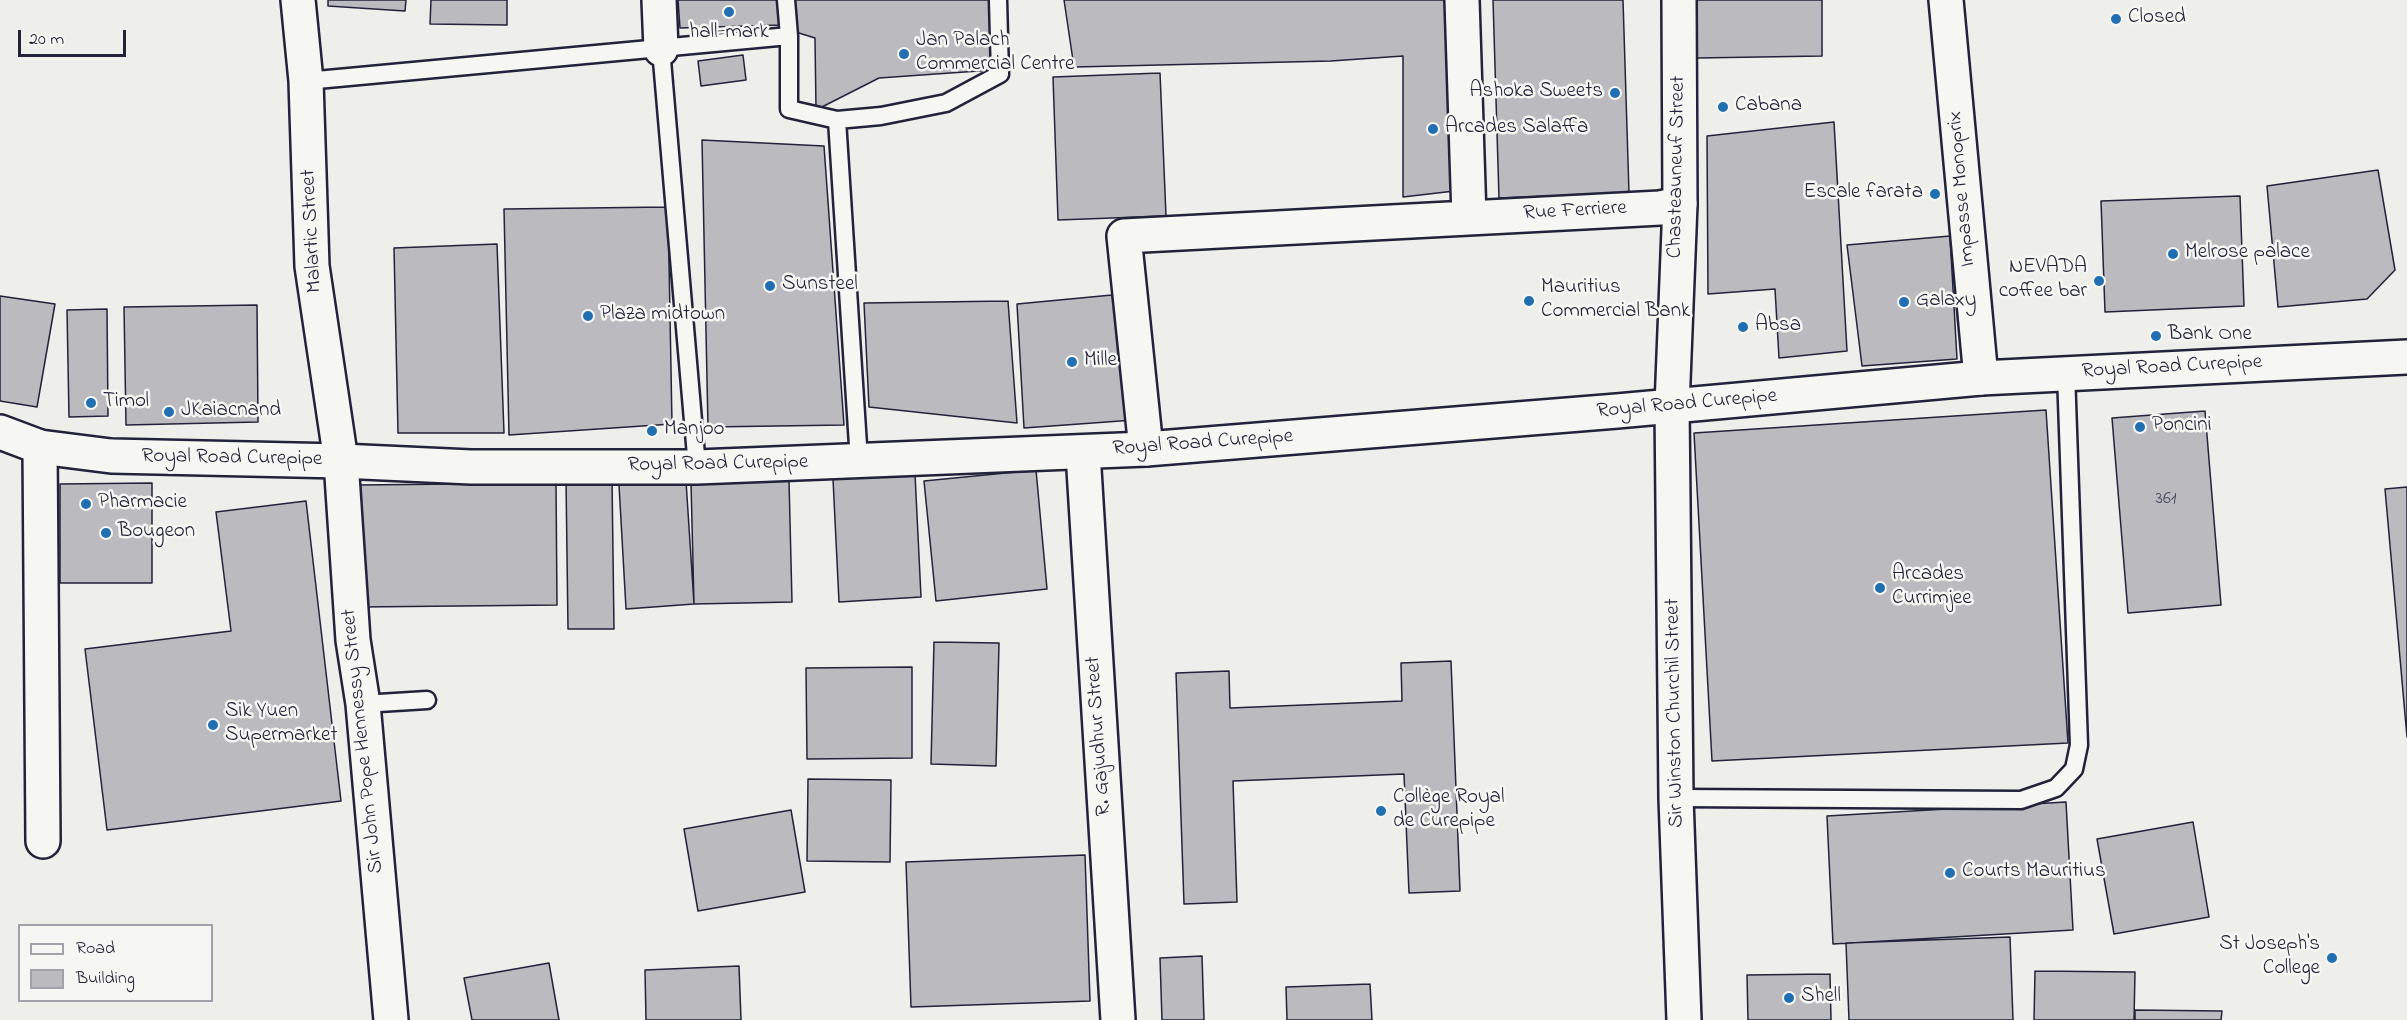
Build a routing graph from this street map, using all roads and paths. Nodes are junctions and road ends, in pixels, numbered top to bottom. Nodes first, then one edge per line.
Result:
1 (298, 0) edge
2 (659, 0) edge
3 (786, 0) edge
4 (998, 0) edge
5 (1462, 0) edge
6 (1679, 0) edge
7 (1946, 0) edge
8 (789, 36) junction
9 (661, 49) junction
10 (306, 81) junction
11 (837, 120) junction
12 (1680, 204) junction
13 (1469, 217) junction
14 (2407, 357) edge
15 (2066, 373) junction
16 (1981, 378) junction
17 (1672, 406) junction
18 (0, 432) edge
19 (40, 447) junction
20 (1146, 449) junction
21 (1083, 453) junction
22 (341, 461) junction
23 (859, 461) junction
24 (697, 467) junction
25 (427, 700) dead end
26 (363, 704) junction
27 (1676, 798) junction
28 (43, 841) dead end
29 (391, 1020) edge
30 (1118, 1020) edge
31 (1684, 1020) edge

1 - 10 street, Malartic Street
2 - 9 street
3 - 8 lane
4 - 11 lane
5 - 13 street
6 - 12 street, Chasteauneuf Street
7 - 16 street, Impasse Monoprix
8 - 9 lane
8 - 11 lane
9 - 10 lane
9 - 24 lane
10 - 22 street, Malartic Street
11 - 23 lane
12 - 13 street, Rue Ferriere
12 - 17 street, Chasteauneuf Street
13 - 20 street, Rue Ferriere
14 - 15 street, Royal Road Curepipe
15 - 16 street, Royal Road Curepipe
15 - 27 lane
16 - 17 street, Royal Road Curepipe
17 - 20 street, Royal Road Curepipe
17 - 27 street, Sir Winston Churchil Street
18 - 19 street, Royal Road Curepipe
19 - 22 street, Royal Road Curepipe
19 - 28 street
20 - 21 street, Royal Road Curepipe
21 - 23 street, Royal Road Curepipe
21 - 30 street, R. Gajudhur Street
22 - 24 street, Royal Road Curepipe
22 - 26 street, Sir John Pope Hennessy Street
23 - 24 street, Royal Road Curepipe
25 - 26 lane
26 - 29 street, Sir John Pope Hennessy Street
27 - 31 street, Sir Winston Churchil Street

